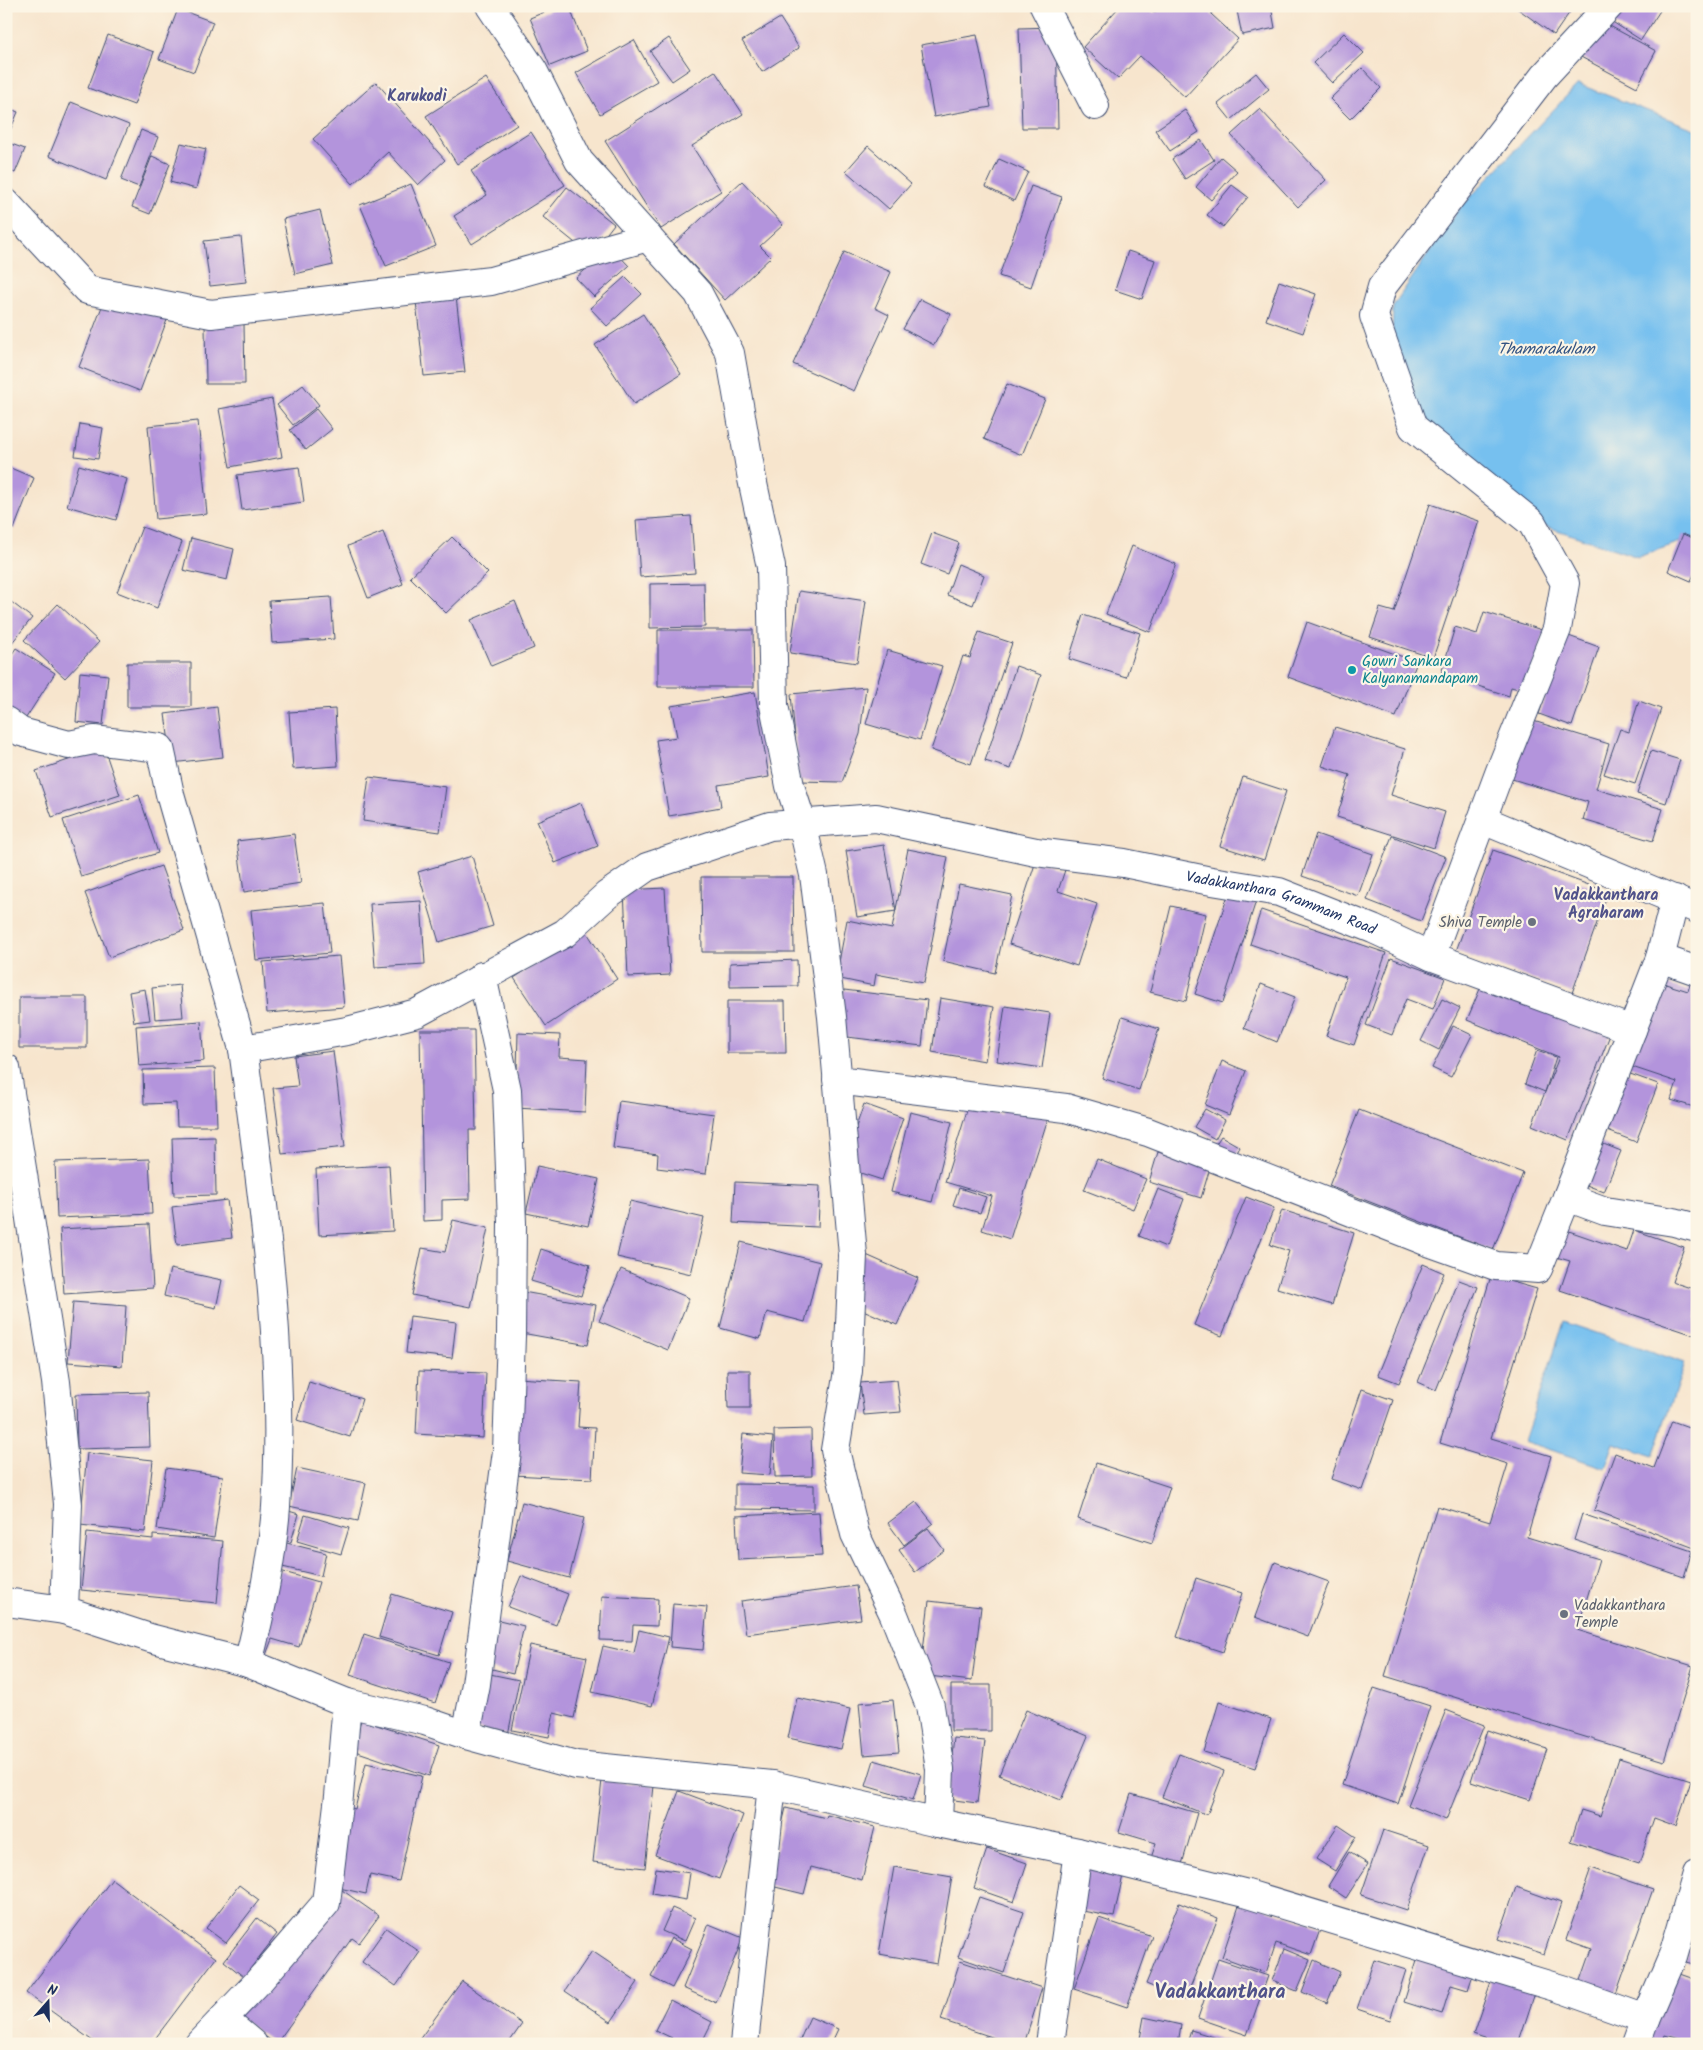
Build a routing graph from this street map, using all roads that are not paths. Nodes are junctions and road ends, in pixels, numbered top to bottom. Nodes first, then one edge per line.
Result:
1 (490, 6) edge
2 (1044, 6) edge
3 (1609, 6) edge
4 (1095, 106) dead end
5 (6, 202) edge
6 (648, 237) junction
7 (6, 721) edge
8 (1483, 820) junction
9 (802, 823) junction
10 (1686, 904) edge
11 (1431, 956) junction
12 (1660, 958) junction
13 (1697, 971) edge
14 (482, 976) junction
15 (1632, 1030) junction
16 (243, 1049) junction
17 (6, 1068) edge
18 (837, 1080) junction
19 (1567, 1197) junction
20 (1697, 1228) edge
21 (6, 1602) edge
22 (64, 1610) junction
23 (248, 1663) junction
24 (347, 1703) junction
25 (466, 1735) junction
26 (772, 1786) junction
27 (938, 1823) junction
28 (1078, 1852) junction
29 (1697, 1874) edge
30 (223, 2019) junction
31 (1641, 2031) edge
32 (199, 2044) edge
33 (253, 2044) edge
34 (744, 2044) edge
35 (1050, 2044) edge

1 - 6 street
2 - 4 street
3 - 8 street
5 - 6 street
6 - 9 street
7 - 16 street
8 - 10 street
8 - 11 street
9 - 11 street, Vadakkanthara Grammam Road
9 - 14 street, Vadakkanthara Grammam Road
9 - 18 street
10 - 12 street
11 - 15 street, Vadakkanthara Grammam Road
12 - 13 street
12 - 15 street
14 - 16 street, Vadakkanthara Grammam Road
14 - 25 street
15 - 19 street
16 - 23 street
17 - 22 street
18 - 19 street
18 - 27 street
19 - 20 street
21 - 22 street
22 - 23 street
23 - 24 street
24 - 25 street
24 - 30 street
25 - 26 street
26 - 27 street
26 - 34 street
27 - 28 street
28 - 31 street
28 - 35 street
29 - 31 street
30 - 32 street
30 - 33 street

